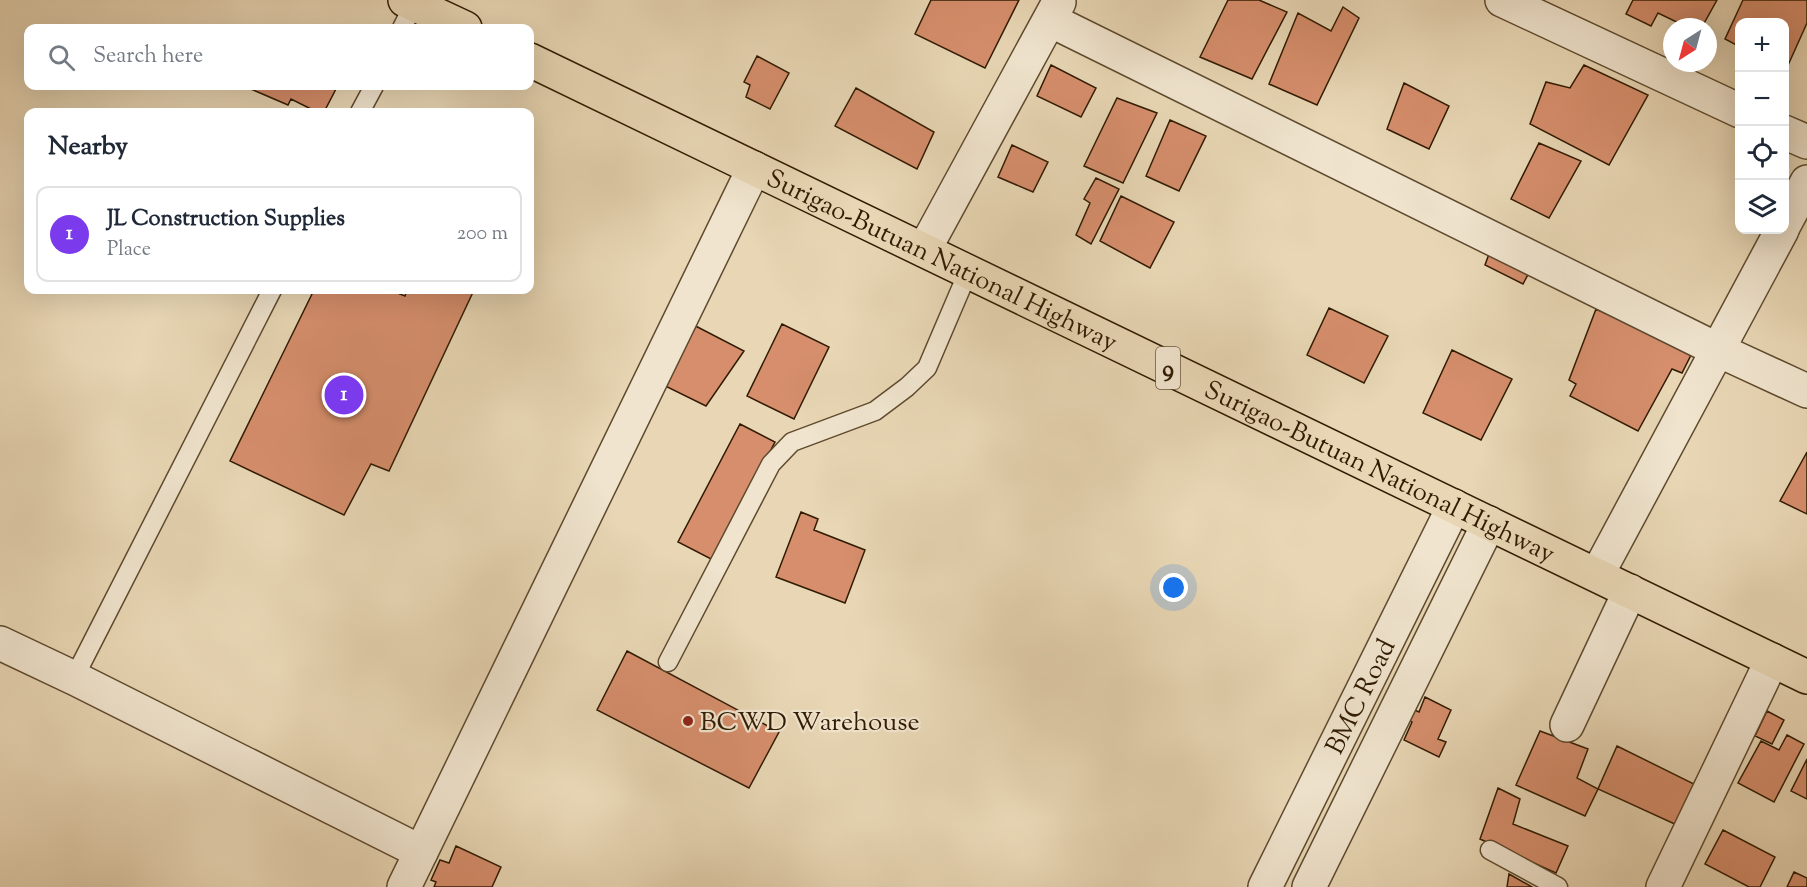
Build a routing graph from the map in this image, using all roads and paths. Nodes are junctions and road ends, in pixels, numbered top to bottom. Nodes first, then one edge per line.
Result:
1 (1502, 0) edge
2 (1055, 10) edge
3 (407, 11) edge
4 (451, 24) edge
5 (534, 62) edge
6 (372, 90) edge
7 (362, 108) edge
8 (1735, 109) edge
9 (1789, 134) edge
10 (1807, 142) edge
11 (754, 168) junction
12 (1807, 182) edge
13 (1789, 217) edge
14 (1780, 234) edge
15 (924, 250) junction
16 (968, 272) junction
17 (270, 294) edge
18 (1718, 350) junction
19 (1807, 391) edge
20 (1454, 506) junction
21 (1489, 523) junction
22 (1597, 575) junction
23 (1630, 591) junction
24 (0, 643) edge
25 (1772, 660) junction
26 (668, 662) dead end
27 (1807, 677) edge
28 (74, 678) junction
29 (1567, 725) dead end
30 (1490, 850) dead end
31 (421, 852) junction
32 (404, 887) edge
33 (1265, 887) edge
34 (1309, 887) edge
35 (1558, 887) edge
36 (1663, 887) edge

1 - 8 street
2 - 15 street
2 - 18 street
3 - 4 main road
5 - 11 main road, Surigao-Butuan National Highway / 9
6 - 7 lane
9 - 10 street
11 - 15 main road, Surigao-Butuan National Highway / 9
11 - 31 street
12 - 13 street
14 - 18 street
15 - 16 main road, Surigao-Butuan National Highway / 9
16 - 20 main road, Surigao-Butuan National Highway / 9
16 - 26 lane
17 - 28 lane
18 - 19 street
18 - 22 street
20 - 21 main road, Surigao-Butuan National Highway / 9
20 - 33 street, BMC Road
21 - 22 main road, Surigao-Butuan National Highway / 9
21 - 34 street, BMC Road
22 - 23 main road, Surigao-Butuan National Highway / 9
23 - 25 main road, Surigao-Butuan National Highway / 9
23 - 29 street
24 - 28 street
25 - 27 main road, Surigao-Butuan National Highway / 9
25 - 36 street
28 - 31 street
30 - 35 lane
31 - 32 street

